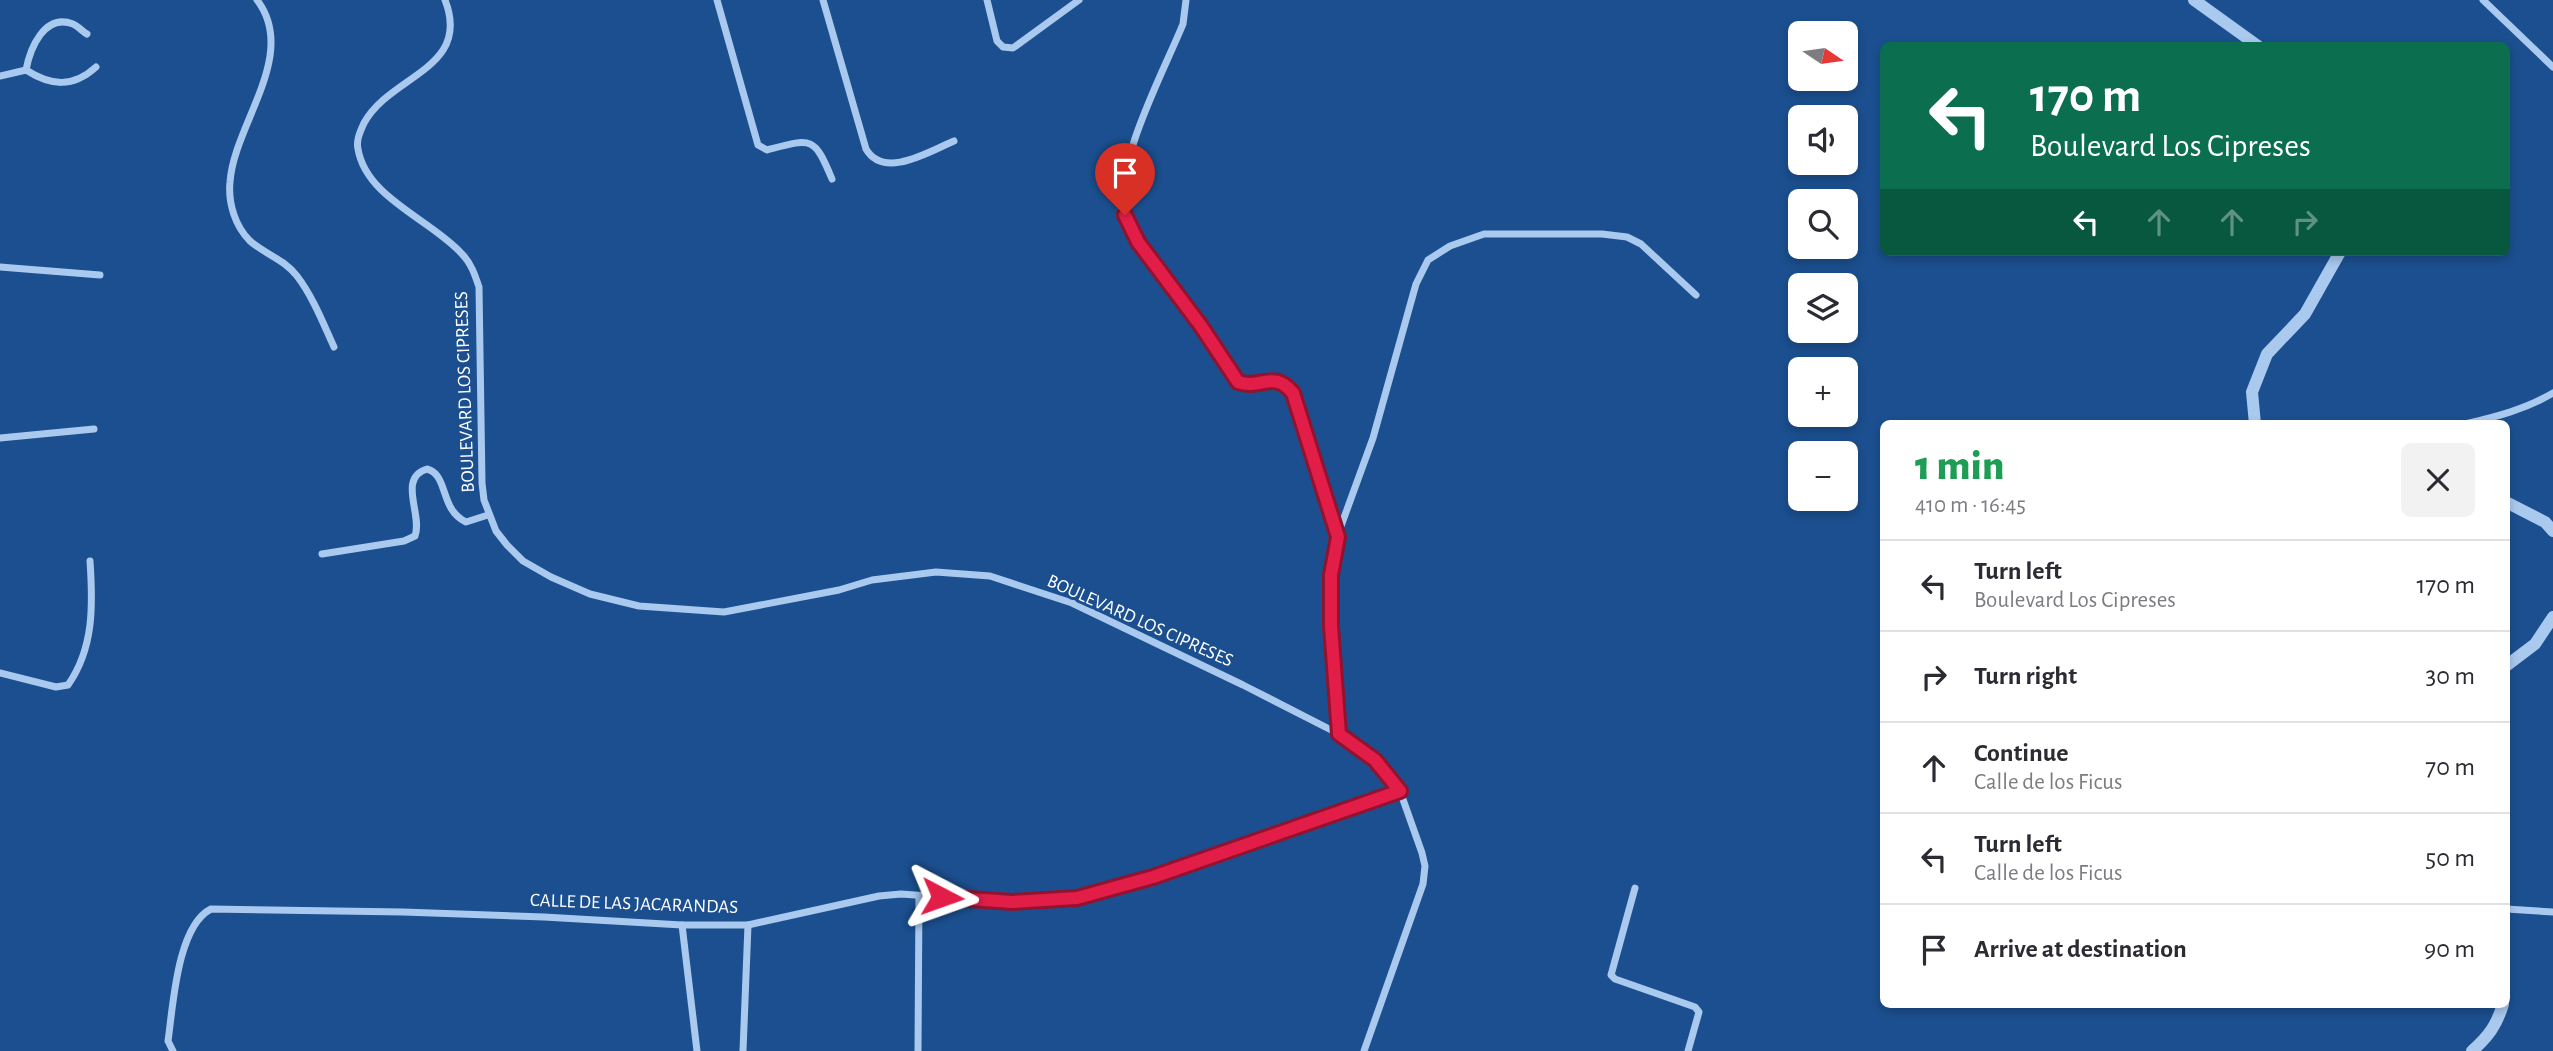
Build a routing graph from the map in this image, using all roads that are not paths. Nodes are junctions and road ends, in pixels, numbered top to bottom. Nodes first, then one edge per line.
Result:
1 (257, 0) edge
2 (445, 0) edge
3 (718, 0) edge
4 (823, 0) edge
5 (987, 0) edge
6 (1079, 0) edge
7 (1186, 0) edge
8 (2194, 0) edge
9 (2483, 0) edge
10 (87, 34) dead end
11 (2252, 42) edge
12 (96, 67) dead end
13 (2553, 67) edge
14 (26, 70) junction
15 (0, 76) edge
16 (954, 141) dead end
17 (832, 179) dead end
18 (2338, 256) edge
19 (0, 267) edge
20 (100, 275) dead end
21 (1696, 295) dead end
22 (334, 347) dead end
23 (2553, 393) edge
24 (2255, 420) edge
25 (2484, 420) edge
26 (94, 429) dead end
27 (0, 438) edge
28 (2510, 504) edge
29 (488, 515) junction
30 (2550, 524) edge
31 (1338, 537) junction
32 (322, 554) dead end
33 (90, 561) dead end
34 (2553, 617) edge
35 (2510, 663) edge
36 (0, 673) edge
37 (1339, 734) junction
38 (1400, 791) junction
39 (1635, 888) dead end
40 (919, 895) junction
41 (2510, 909) edge
42 (2553, 912) edge
43 (682, 925) junction
44 (748, 925) junction
45 (2501, 1008) edge
46 (173, 1051) edge
47 (697, 1051) edge
48 (743, 1051) edge
49 (918, 1051) edge
50 (1364, 1051) edge
51 (1688, 1051) edge
52 (2472, 1051) edge

1 - 22 street
2 - 29 street, BOULEVARD LOS CIPRESES
3 - 17 street
4 - 16 street
5 - 6 street
7 - 31 street
8 - 11 street
9 - 13 street
10 - 14 street
12 - 14 street
14 - 15 street
18 - 24 street
19 - 20 street
21 - 31 street
23 - 25 street
26 - 27 street
28 - 30 street
29 - 32 street
29 - 37 street, BOULEVARD LOS CIPRESES
31 - 37 street
33 - 36 street
34 - 35 street
37 - 38 street, BOULEVARD LOS CIPRESES
38 - 40 street, CALLE DE LAS JACARANDAS
38 - 50 street, BOULEVARD LOS CIPRESES
39 - 51 street
40 - 44 street, CALLE DE LAS JACARANDAS
40 - 49 street
41 - 42 street
43 - 44 street, CALLE DE LAS JACARANDAS
43 - 46 street, CALLE DE LAS JACARANDAS
43 - 47 street
44 - 48 street
45 - 52 street

